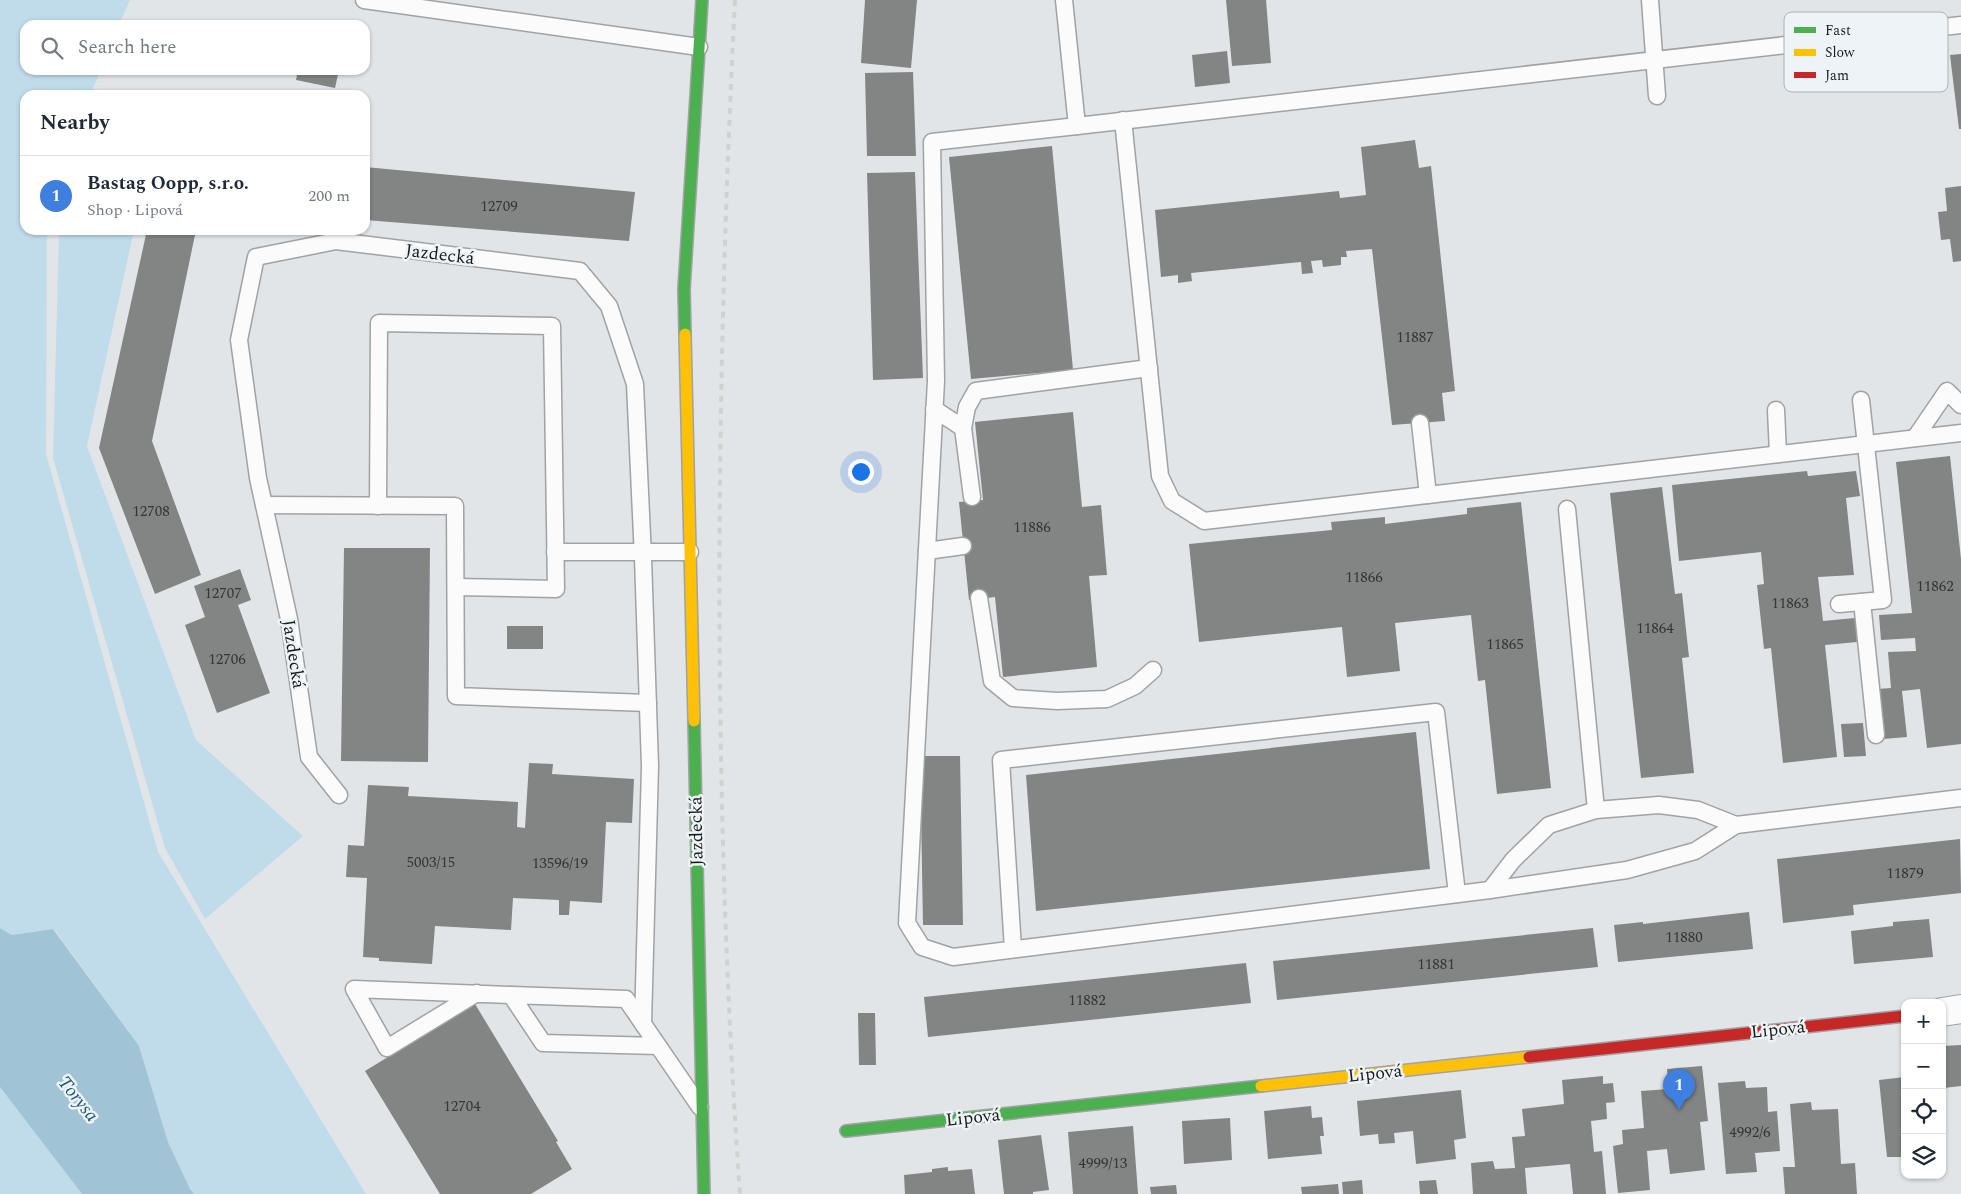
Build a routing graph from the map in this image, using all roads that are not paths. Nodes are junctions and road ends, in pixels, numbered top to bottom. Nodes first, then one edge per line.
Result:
1 (364, 0) edge
2 (702, 0) edge
3 (1064, 0) edge
4 (1650, 0) edge
5 (1961, 25) edge
6 (1948, 26) edge
7 (1784, 45) edge
8 (699, 47) junction
9 (1655, 60) junction
10 (1657, 96) dead end
11 (1123, 120) junction
12 (1076, 126) junction
13 (1149, 368) junction
14 (1861, 400) dead end
15 (1961, 405) edge
16 (934, 409) junction
17 (1776, 410) dead end
18 (1420, 423) dead end
19 (963, 428) junction
20 (1961, 433) edge
21 (1915, 438) junction
22 (1865, 444) junction
23 (1778, 454) junction
24 (1428, 495) junction
25 (972, 497) dead end
26 (264, 505) junction
27 (378, 506) junction
28 (1567, 509) dead end
29 (963, 546) dead end
30 (927, 551) junction
31 (555, 552) junction
32 (643, 552) junction
33 (690, 552) junction
34 (456, 587) junction
35 (980, 598) dead end
36 (1862, 602) junction
37 (1839, 604) dead end
38 (1153, 670) dead end
39 (648, 703) junction
40 (1876, 735) dead end
41 (340, 795) dead end
42 (1961, 798) edge
43 (1596, 810) junction
44 (1736, 825) junction
45 (1490, 890) junction
46 (1457, 894) junction
47 (1013, 949) junction
48 (476, 993) junction
49 (510, 994) junction
50 (1961, 1010) edge
51 (1946, 1012) edge
52 (1901, 1016) edge
53 (643, 1024) junction
54 (658, 1046) junction
55 (702, 1109) junction
56 (846, 1131) dead end
57 (704, 1194) edge

1 - 8 lane
2 - 8 street, Jazdecká
3 - 12 lane
4 - 9 lane
5 - 6 lane
7 - 9 lane
8 - 33 street, Jazdecká
9 - 10 lane
9 - 11 lane
11 - 12 lane
11 - 13 lane
12 - 16 lane
13 - 19 lane
13 - 24 lane
14 - 22 lane
15 - 21 lane
16 - 19 lane
16 - 30 lane
17 - 23 lane
18 - 24 lane
19 - 25 lane
20 - 21 lane
21 - 22 lane
22 - 23 lane
22 - 36 lane
23 - 24 lane
26 - 27 lane
26 - 32 lane, Jazdecká
26 - 41 lane, Jazdecká
27 - 31 lane
27 - 34 lane
28 - 43 lane
29 - 30 lane
30 - 47 lane
31 - 32 lane
31 - 34 lane
32 - 33 lane
32 - 39 lane, Jazdecká
33 - 55 street, Jazdecká
34 - 39 lane
35 - 38 lane
36 - 37 lane
36 - 40 lane
39 - 53 lane, Jazdecká
42 - 44 lane
43 - 44 lane
43 - 45 lane
44 - 45 lane
45 - 46 lane
46 - 47 lane
46 - 47 lane
48 - 48 lane
48 - 49 lane
49 - 53 lane
49 - 54 lane
50 - 51 street
52 - 56 street, Lipová
53 - 54 lane
54 - 55 lane
55 - 57 street, Jazdecká

